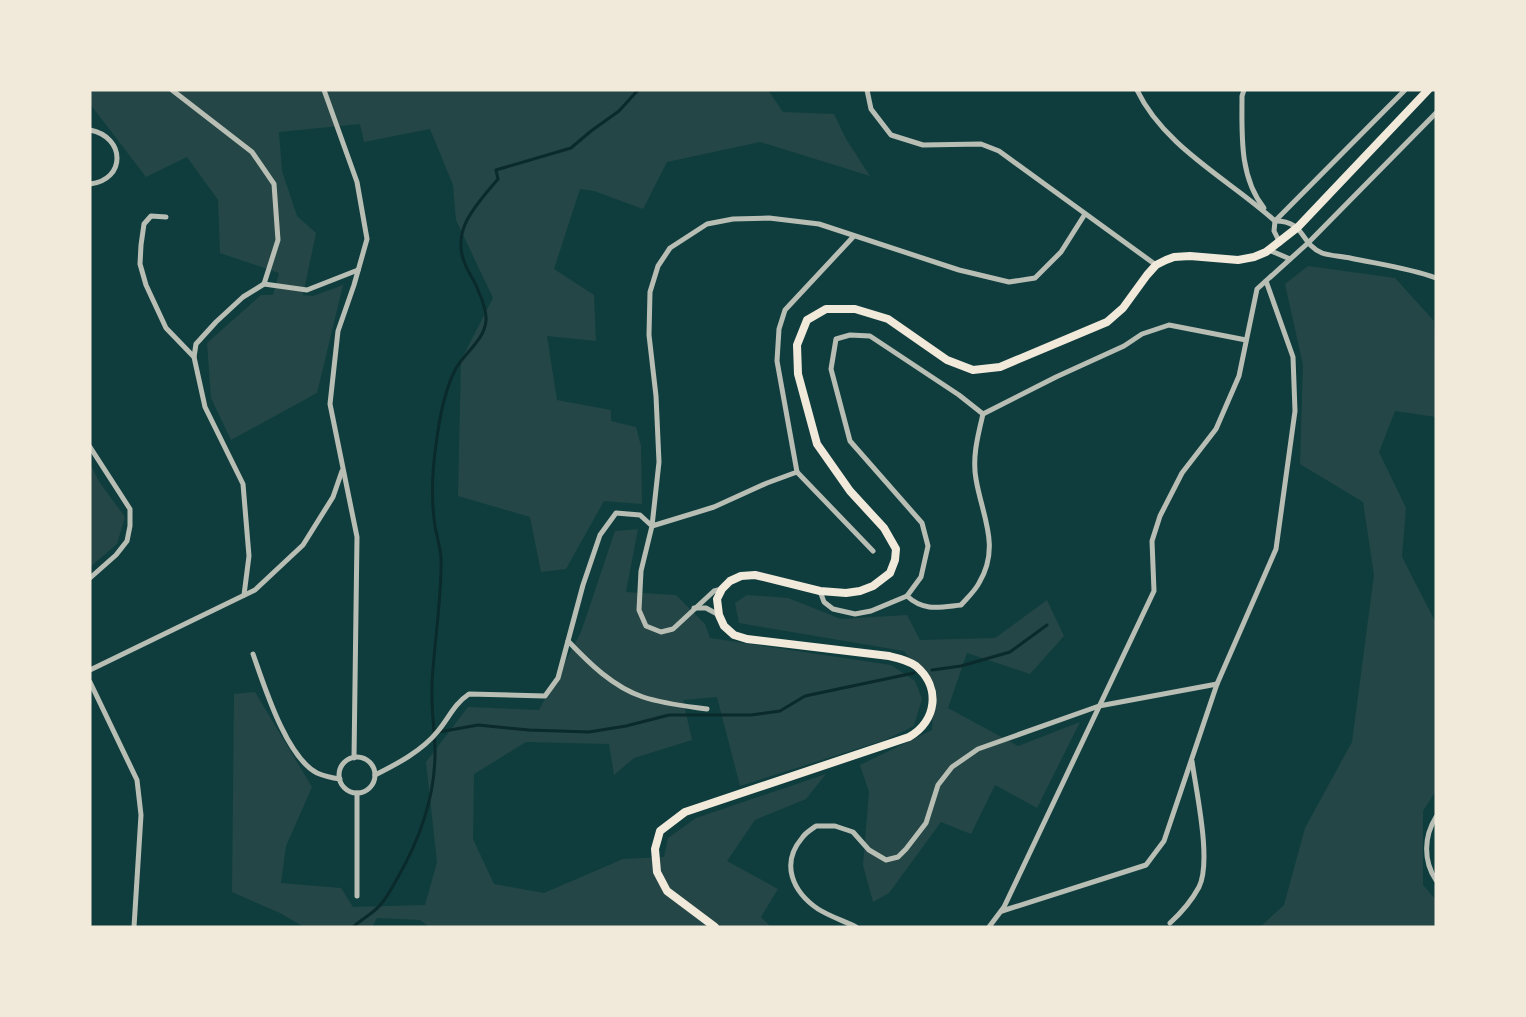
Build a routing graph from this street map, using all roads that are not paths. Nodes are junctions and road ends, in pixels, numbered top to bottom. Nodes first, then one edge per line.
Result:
1 (172, 90) edge
2 (324, 90) edge
3 (867, 90) edge
4 (1137, 90) edge
5 (1244, 90) edge
6 (1405, 90) edge
7 (1428, 90) edge
8 (1436, 113) edge
9 (90, 130) edge
10 (90, 184) edge
11 (1084, 214) junction
12 (166, 217) dead end
13 (1275, 221) junction
14 (1298, 227) junction
15 (854, 236) junction
16 (1308, 243) junction
17 (1278, 244) junction
18 (1269, 250) junction
19 (1290, 259) junction
20 (1156, 265) junction
21 (358, 270) junction
22 (1436, 278) edge
23 (1266, 281) junction
24 (264, 284) junction
25 (1246, 340) junction
26 (194, 357) junction
27 (983, 414) junction
28 (90, 447) edge
29 (343, 470) junction
30 (797, 472) junction
31 (652, 526) junction
32 (873, 551) dead end
33 (90, 578) edge
34 (722, 589) junction
35 (820, 591) junction
36 (244, 595) junction
37 (907, 596) junction
38 (694, 608) junction
39 (719, 615) junction
40 (568, 641) junction
41 (253, 654) dead end
42 (90, 670) edge
43 (90, 682) edge
44 (1217, 684) junction
45 (1099, 706) junction
46 (707, 709) dead end
47 (354, 758) junction
48 (1191, 760) junction
49 (375, 775) junction
50 (340, 779) junction
51 (357, 793) junction
52 (1436, 817) edge
53 (1436, 880) edge
54 (357, 896) dead end
55 (1000, 911) junction
56 (1170, 923) dead end
57 (134, 927) edge
58 (715, 927) edge
59 (856, 927) edge
60 (989, 927) edge

1 - 24 street
2 - 21 street
3 - 11 street
4 - 13 street
5 - 13 street
6 - 13 street
7 - 14 main road
8 - 16 street
9 - 10 street
11 - 15 street
11 - 20 street
12 - 26 street
13 - 14 street
13 - 17 street
14 - 16 street
14 - 17 main road
15 - 30 street
15 - 31 street
16 - 19 street
16 - 22 street
17 - 18 main road
18 - 19 street
18 - 20 main road
19 - 23 street
20 - 35 main road
21 - 24 street
21 - 29 street
23 - 25 street
23 - 44 street
24 - 26 street
25 - 27 street
25 - 45 street
26 - 36 street
27 - 37 street
27 - 37 street
28 - 33 street
29 - 36 street
29 - 47 street
30 - 31 street
30 - 32 street
31 - 38 street
31 - 40 street
34 - 35 main road
34 - 38 street
34 - 39 main road
35 - 37 street
36 - 42 street
38 - 39 street
39 - 58 main road
40 - 46 street
40 - 49 street
41 - 50 street
43 - 57 street
44 - 45 street
44 - 48 street
45 - 55 street
45 - 59 street
47 - 49 street
47 - 50 street
48 - 55 street
48 - 56 street
49 - 51 street
50 - 51 street
51 - 54 street
52 - 53 street
55 - 60 street

